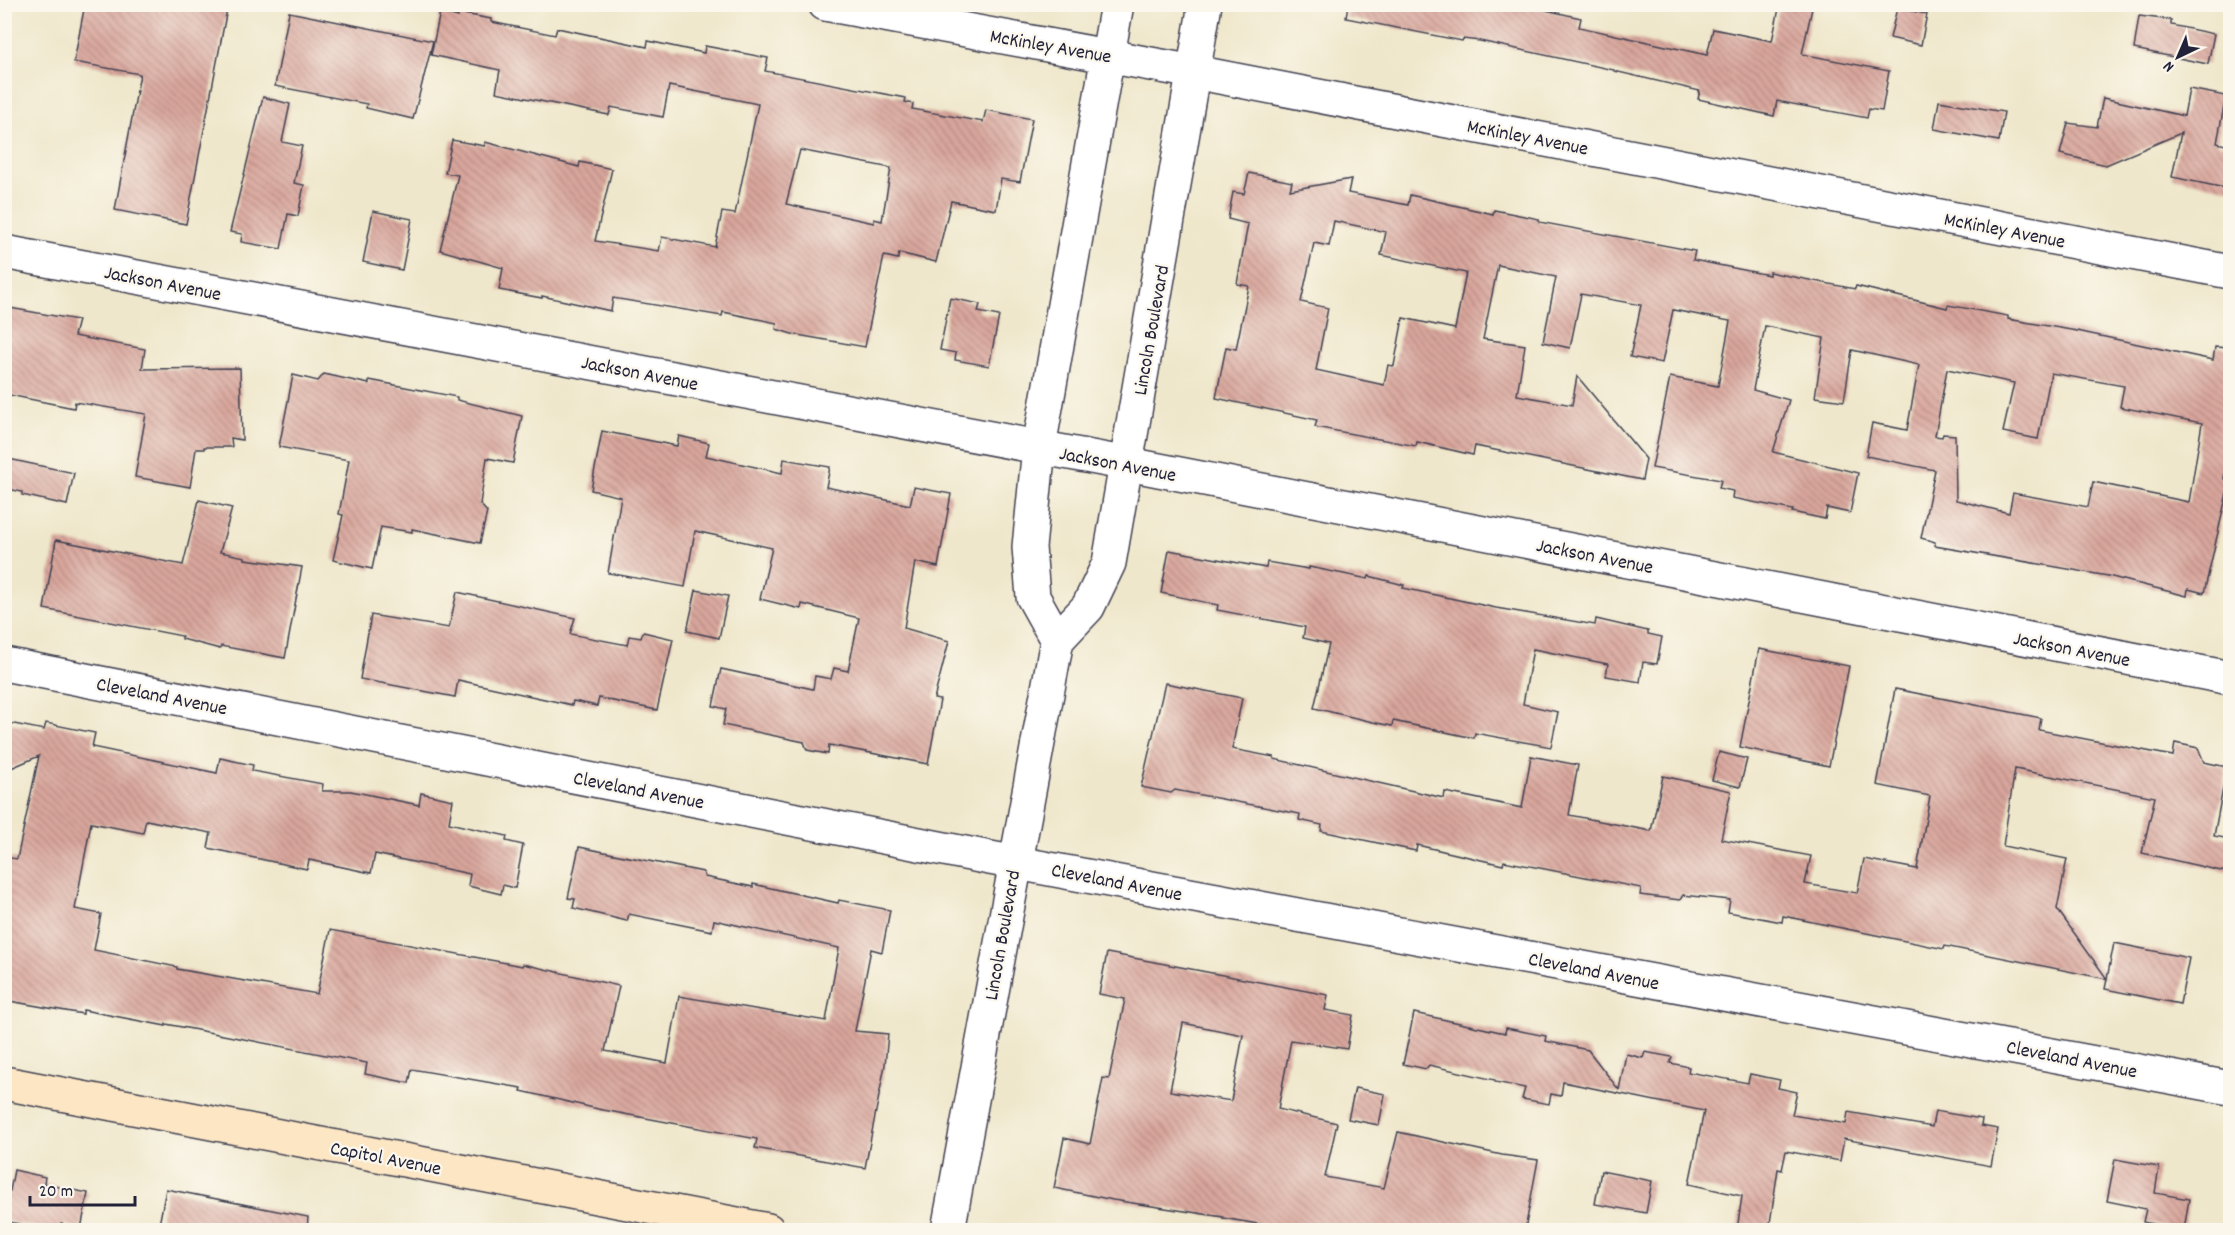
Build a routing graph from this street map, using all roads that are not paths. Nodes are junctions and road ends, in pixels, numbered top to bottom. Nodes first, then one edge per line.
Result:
1 (825, 4) edge
2 (1117, 4) edge
3 (1205, 4) edge
4 (1107, 56) junction
5 (1194, 72) junction
6 (4, 252) edge
7 (2230, 273) edge
8 (1039, 447) junction
9 (1128, 464) junction
10 (1056, 640) junction
11 (4, 664) edge
12 (2230, 678) edge
13 (1014, 862) junction
14 (4, 1083) edge
15 (2230, 1088) edge
16 (768, 1230) edge
17 (948, 1230) edge

1 - 4 street, McKinley Avenue
2 - 4 street
3 - 5 street, Lincoln Boulevard
4 - 5 street, McKinley Avenue
4 - 8 street
5 - 7 street, McKinley Avenue
5 - 9 street, Lincoln Boulevard
6 - 8 street, Jackson Avenue
8 - 9 street, Jackson Avenue
8 - 10 street
9 - 10 street, Lincoln Boulevard
9 - 12 street, Jackson Avenue
10 - 13 street, Lincoln Boulevard
11 - 13 street, Cleveland Avenue
13 - 15 street, Cleveland Avenue
13 - 17 street, Lincoln Boulevard
14 - 16 main road, Capitol Avenue

